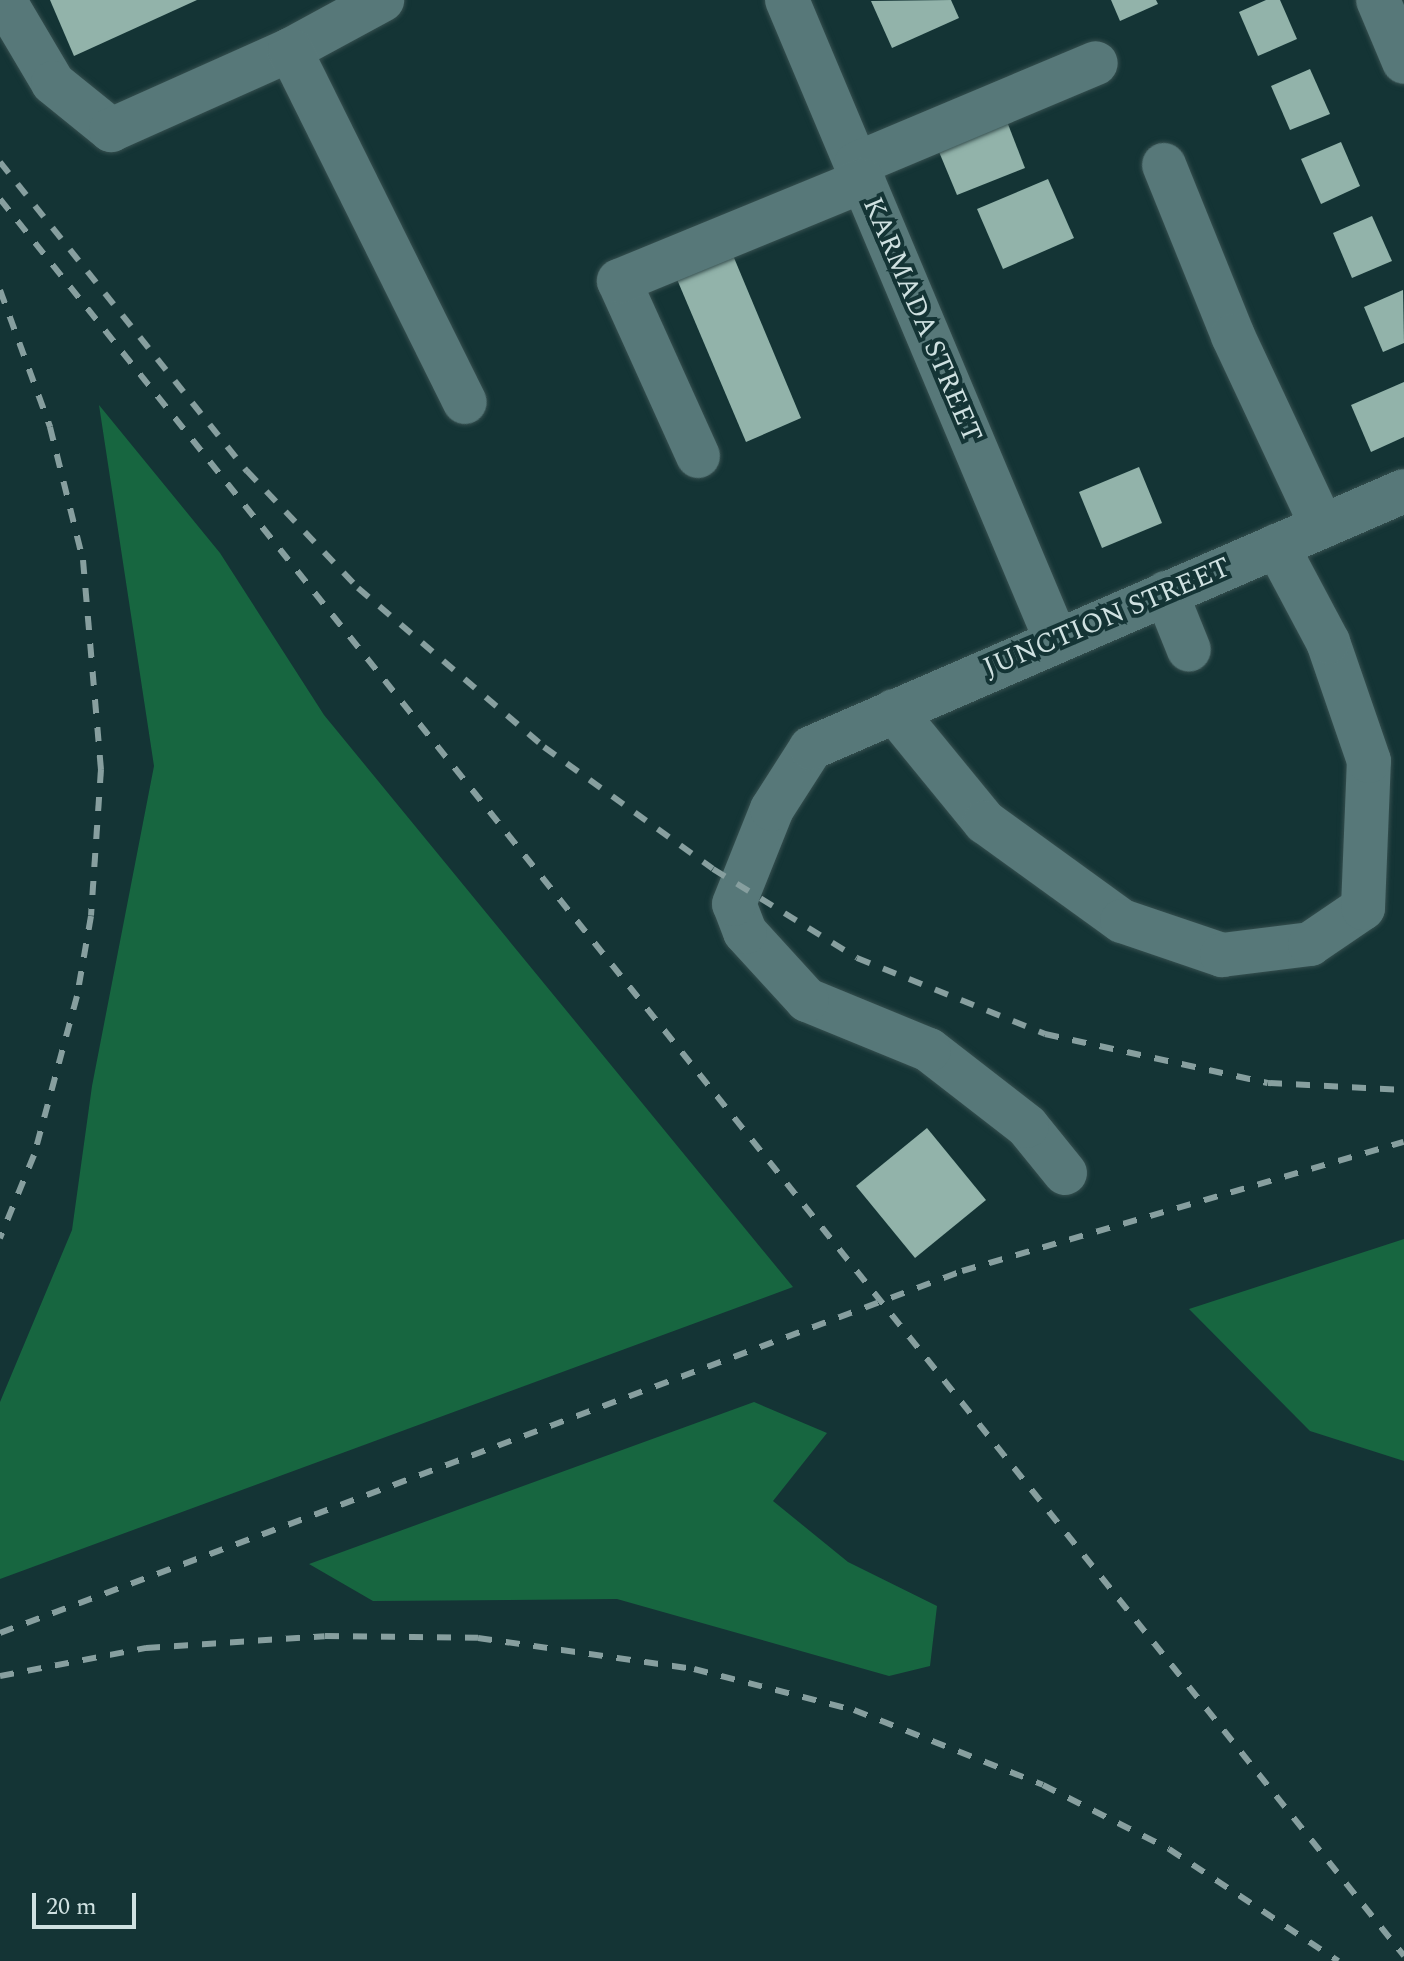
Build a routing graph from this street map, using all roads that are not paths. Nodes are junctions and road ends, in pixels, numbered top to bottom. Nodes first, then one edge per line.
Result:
1 (4, 0) edge
2 (382, 0) edge
3 (787, 0) edge
4 (1378, 0) edge
5 (290, 50) junction
6 (1404, 62) edge
7 (1096, 63) dead end
8 (1164, 165) dead end
9 (859, 172) junction
10 (465, 402) dead end
11 (698, 456) dead end
12 (1404, 491) edge
13 (1322, 526) junction
14 (1277, 546) junction
15 (1166, 593) junction
16 (1056, 640) junction
17 (1189, 650) dead end
18 (894, 711) junction
19 (1065, 1173) dead end

1 - 5 street
2 - 5 street
3 - 9 street, KARMADA STREET
4 - 6 street
5 - 10 street
7 - 9 street
8 - 13 street
9 - 11 street
9 - 16 street, KARMADA STREET
12 - 13 street, JUNCTION STREET
13 - 14 street, JUNCTION STREET
14 - 15 street, JUNCTION STREET
14 - 18 street
15 - 16 street, JUNCTION STREET
15 - 17 street
16 - 18 street, JUNCTION STREET
18 - 19 street, JUNCTION STREET

